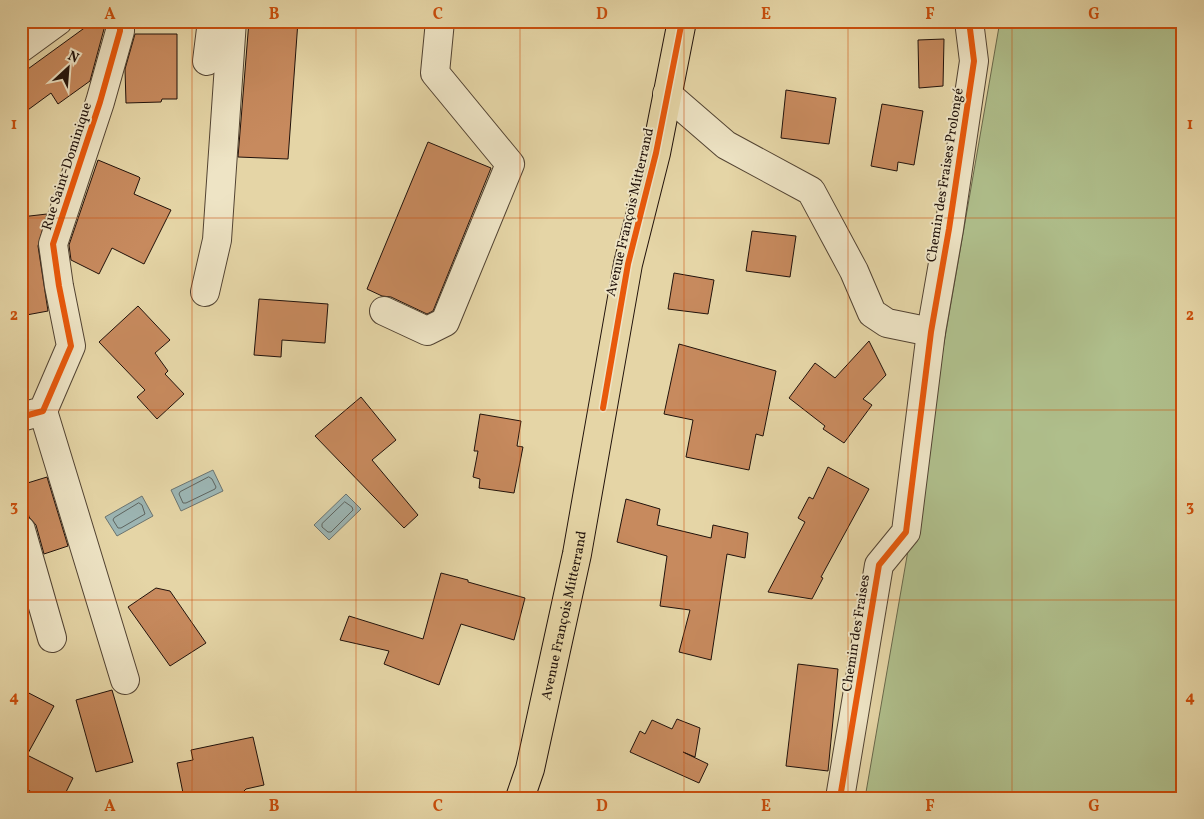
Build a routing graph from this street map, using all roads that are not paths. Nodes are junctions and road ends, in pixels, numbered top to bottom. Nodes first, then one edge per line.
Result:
1 (58, 21) edge
2 (120, 21) edge
3 (212, 21) edge
4 (232, 21) edge
5 (440, 21) edge
6 (682, 21) edge
7 (969, 21) edge
8 (21, 48) edge
9 (207, 61) dead end
10 (667, 94) junction
11 (205, 292) dead end
12 (384, 311) dead end
13 (931, 332) junction
14 (32, 414) edge
15 (21, 530) edge
16 (52, 638) dead end
17 (125, 680) dead end
18 (520, 798) edge
19 (840, 798) edge

1 - 8 street
2 - 14 street, Rue Saint-Dominique
3 - 9 street
4 - 11 street
5 - 12 street
6 - 10 main road, Avenue François Mitterrand
7 - 13 street, Chemin des Fraises Prolongé
10 - 13 street
10 - 18 main road, Avenue François Mitterrand
13 - 19 street, Chemin des Fraises
14 - 17 street
15 - 16 street

